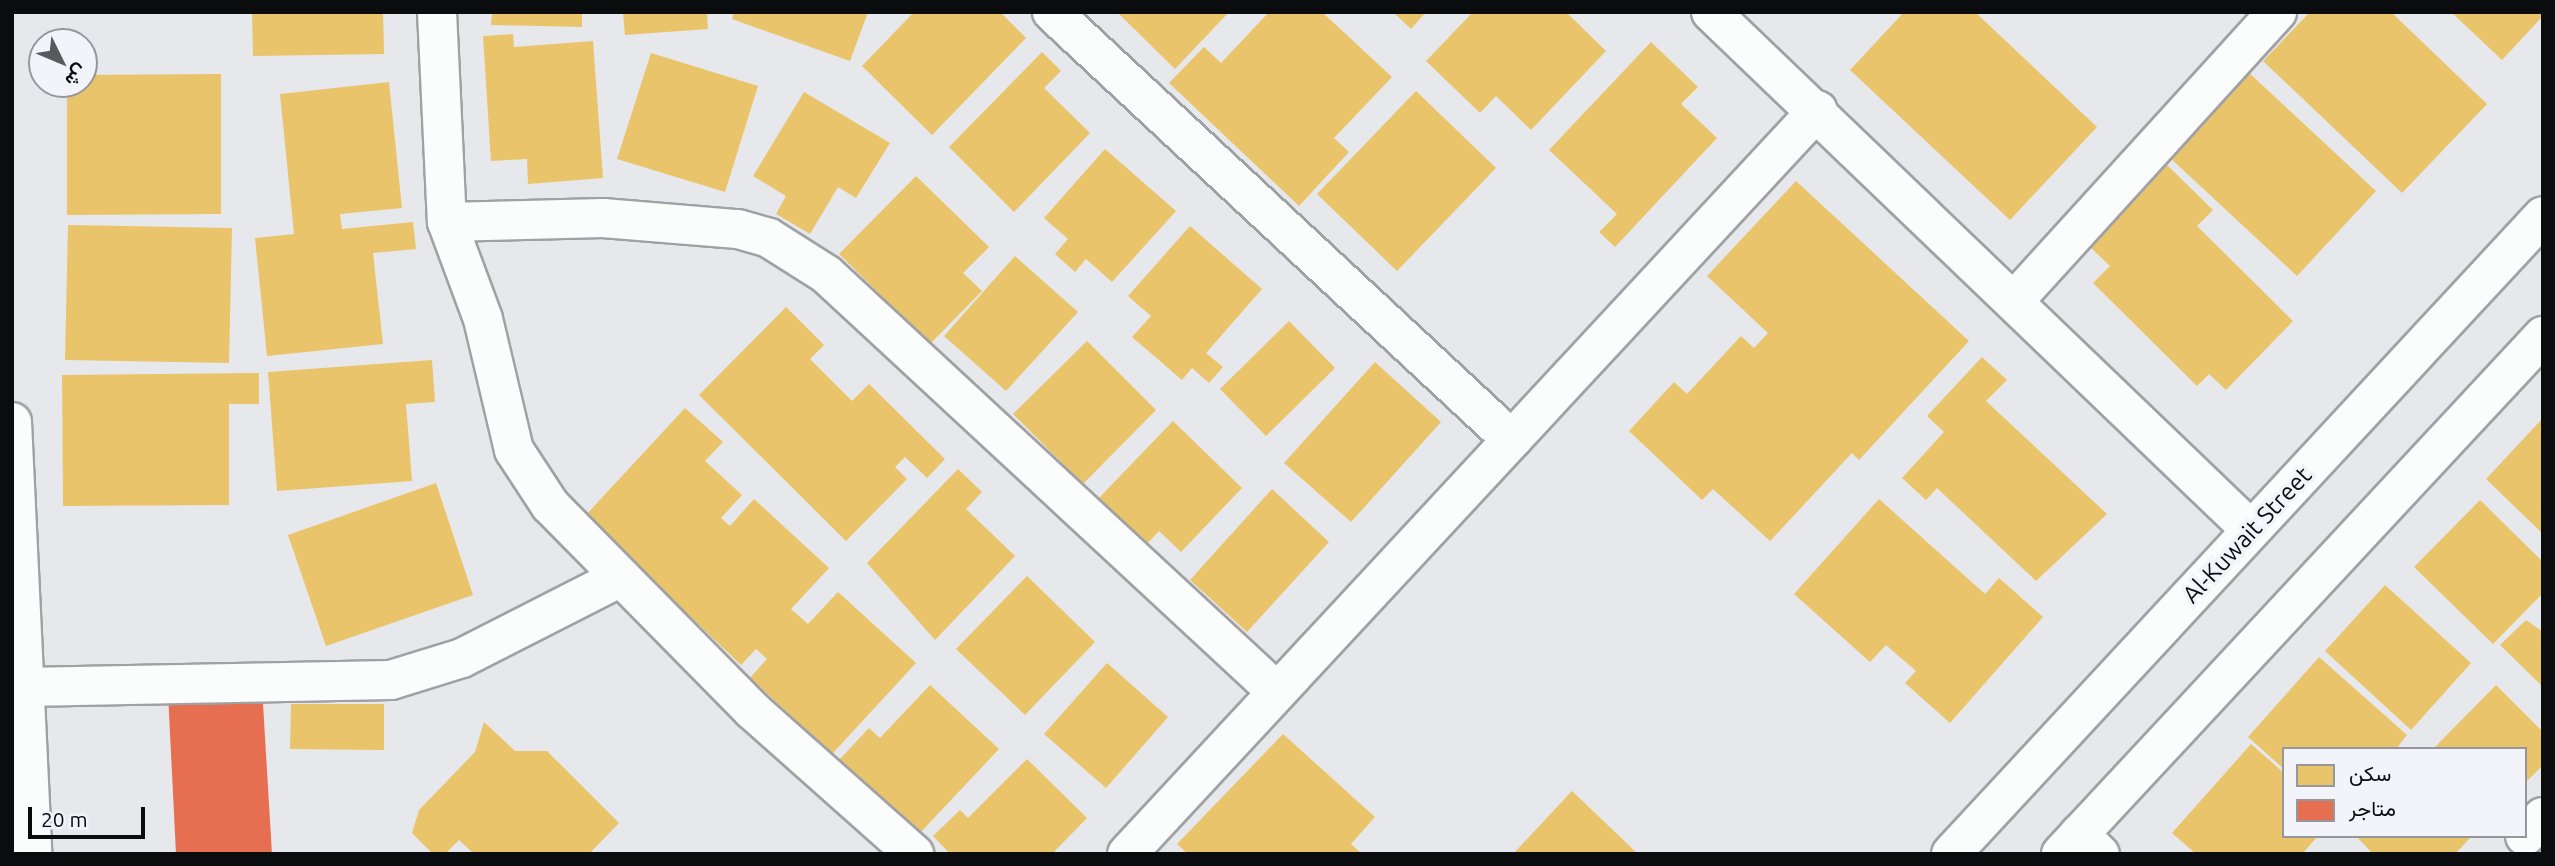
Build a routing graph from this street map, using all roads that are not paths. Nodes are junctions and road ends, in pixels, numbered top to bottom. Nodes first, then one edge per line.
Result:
1 (438, 12) edge
2 (1052, 12) edge
3 (1711, 12) edge
4 (2277, 12) edge
5 (1818, 110) junction
6 (2543, 216) edge
7 (447, 222) junction
8 (2014, 301) junction
9 (2543, 336) edge
10 (12, 422) edge
11 (1512, 440) junction
12 (2251, 530) junction
13 (621, 577) junction
14 (17, 643) edge
15 (24, 687) junction
16 (1275, 690) junction
17 (2543, 817) edge
18 (2527, 834) edge
19 (2523, 838) edge
20 (2080, 847) edge
21 (32, 854) edge
22 (914, 854) edge
23 (1127, 854) edge
24 (1951, 854) edge
25 (2509, 854) edge

1 - 7 street
2 - 11 street
3 - 5 street
4 - 8 street
5 - 8 street
5 - 11 street
6 - 12 street, Al-Kuwait Street
7 - 13 street
7 - 16 street
8 - 12 street
9 - 20 street
10 - 14 street
11 - 16 street
12 - 24 street, Al-Kuwait Street
13 - 15 street
13 - 22 street
14 - 15 street
15 - 21 street
16 - 23 street
17 - 18 street
19 - 25 street

